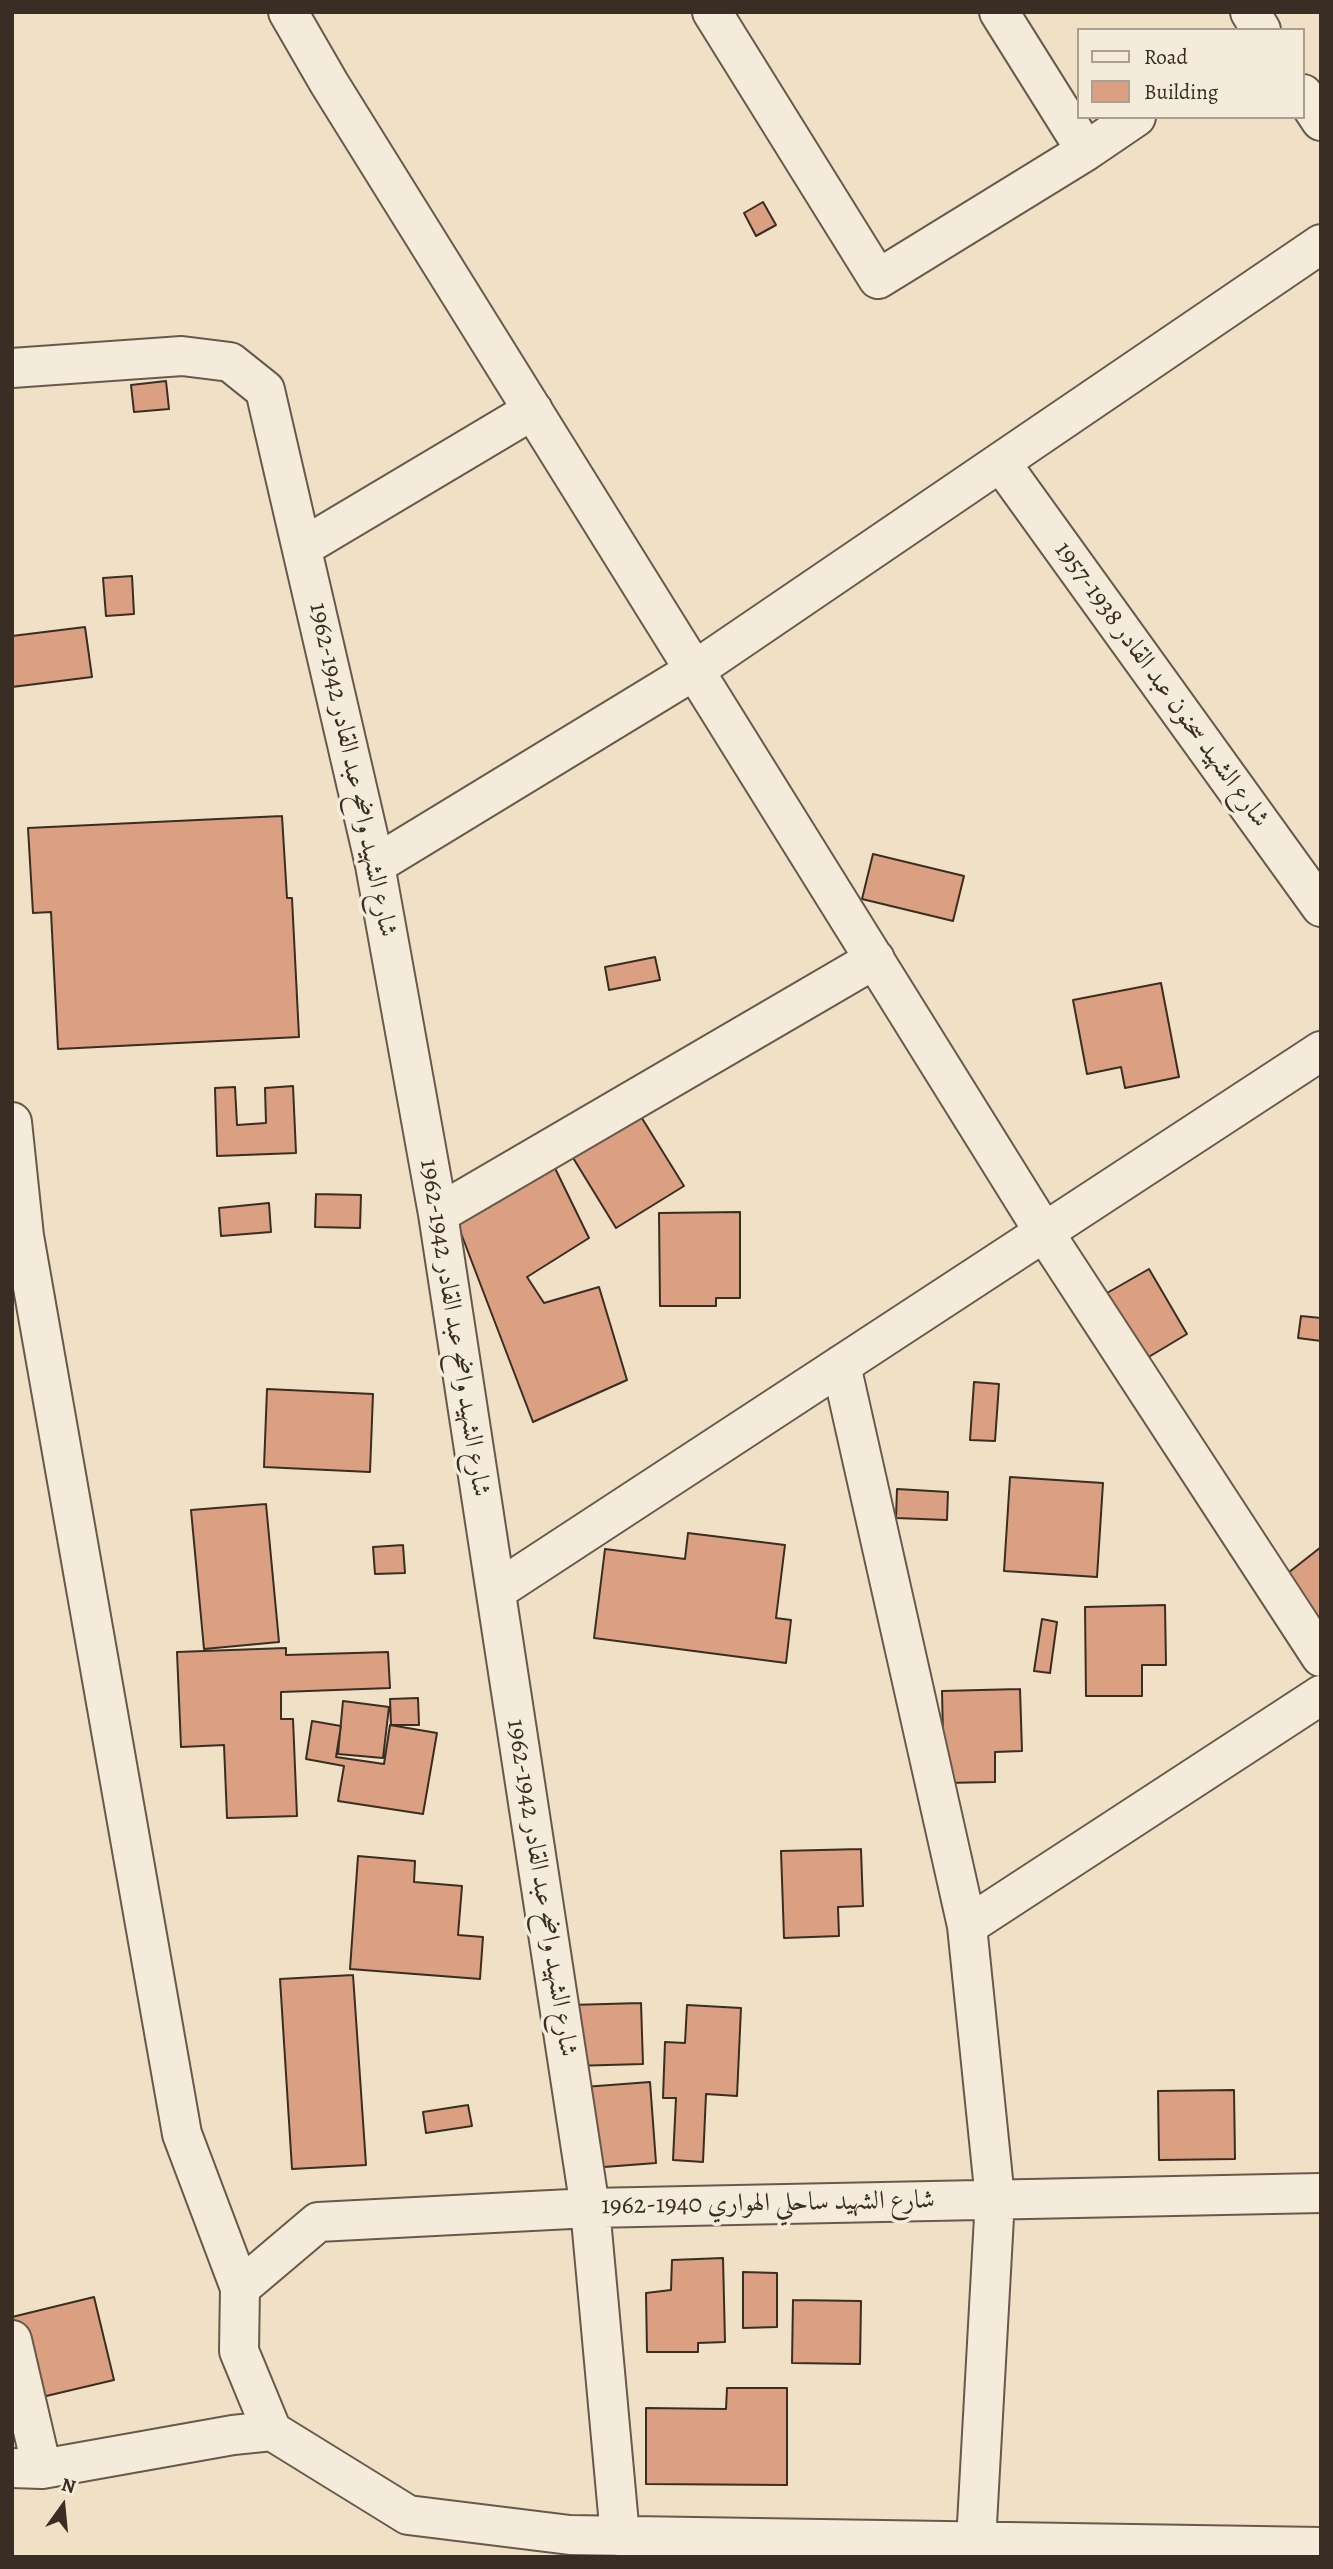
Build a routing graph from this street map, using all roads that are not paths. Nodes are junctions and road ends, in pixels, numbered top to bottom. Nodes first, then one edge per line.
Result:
1 (288, 12) edge
2 (712, 12) edge
3 (999, 12) edge
4 (1250, 12) edge
5 (1260, 28) edge
6 (1305, 97) edge
7 (1133, 119) edge
8 (1321, 121) edge
9 (1086, 151) junction
10 (1321, 244) edge
11 (12, 369) edge
12 (533, 410) junction
13 (1001, 463) junction
14 (303, 547) junction
15 (695, 670) junction
16 (375, 865) junction
17 (1321, 907) edge
18 (874, 959) junction
19 (1321, 1051) edge
20 (12, 1122) edge
21 (438, 1214) junction
22 (1044, 1232) junction
23 (841, 1365) junction
24 (496, 1591) junction
25 (1321, 1657) edge
26 (1321, 1695) edge
27 (967, 1926) junction
28 (1321, 2193) edge
29 (995, 2199) junction
30 (590, 2208) junction
31 (240, 2288) junction
32 (12, 2340) edge
33 (272, 2431) junction
34 (27, 2468) edge
35 (620, 2536) junction
36 (976, 2542) junction
37 (1321, 2547) edge

1 - 12 street
2 - 9 street
3 - 9 street
4 - 5 street
6 - 8 street
7 - 9 street
10 - 13 street
11 - 14 street, شارع الشهيد واضح عبد القادر 1942-1962
12 - 14 street
12 - 15 street
13 - 15 street
13 - 17 street, شارع الشهيد سحنون عبد القادر 1938-1957
14 - 16 street, شارع الشهيد واضح عبد القادر 1942-1962
15 - 16 street
15 - 18 street
16 - 21 street, شارع الشهيد واضح عبد القادر 1942-1962
18 - 21 street
18 - 22 street
19 - 22 street
20 - 31 street
21 - 24 street, شارع الشهيد واضح عبد القادر 1942-1962
22 - 23 street
22 - 25 street
23 - 24 street
23 - 27 street
24 - 30 street, شارع الشهيد واضح عبد القادر 1942-1962
26 - 27 street
27 - 29 street
28 - 29 street, شارع الشهيد ساحلي الهواري 1940-1962
29 - 30 street, شارع الشهيد ساحلي الهواري 1940-1962
29 - 36 street
30 - 31 street, شارع الشهيد ساحلي الهواري 1940-1962
30 - 35 street, شارع الشهيد واضح عبد القادر 1942-1962
31 - 33 street
32 - 34 street
33 - 34 street
33 - 35 street
35 - 36 street
36 - 37 street

